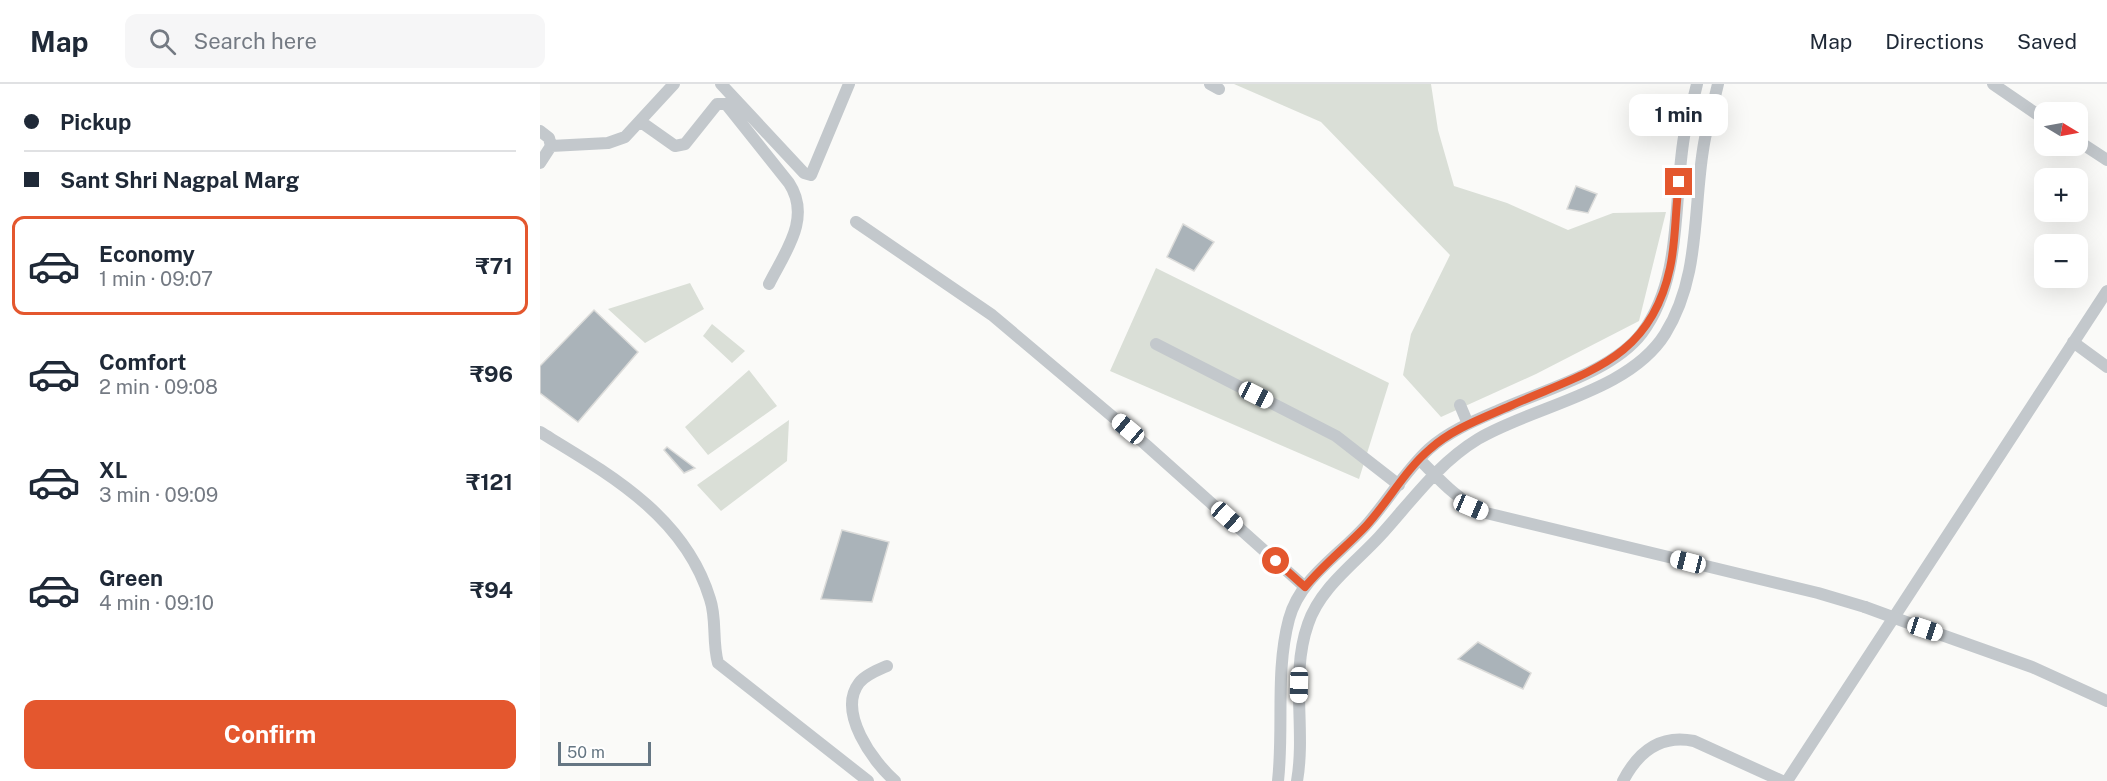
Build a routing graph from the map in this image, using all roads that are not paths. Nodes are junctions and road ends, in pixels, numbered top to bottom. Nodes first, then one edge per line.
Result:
1 (674, 84) edge
2 (721, 84) edge
3 (849, 84) edge
4 (1697, 84) edge
5 (1718, 84) edge
6 (1993, 84) edge
7 (2034, 112) edge
8 (641, 122) junction
9 (540, 131) edge
10 (551, 146) junction
11 (2088, 148) edge
12 (2107, 160) edge
13 (540, 164) edge
14 (856, 222) dead end
15 (769, 284) dead end
16 (2107, 291) edge
17 (2073, 342) junction
18 (1156, 344) dead end
19 (2107, 367) edge
20 (1460, 405) dead end
21 (1468, 424) junction
22 (540, 432) edge
23 (1420, 460) junction
24 (1434, 474) junction
25 (1400, 484) junction
26 (1305, 587) junction
27 (887, 666) dead end
28 (2107, 701) edge
29 (868, 781) edge
30 (895, 781) edge
31 (1278, 781) edge
32 (1297, 781) edge
33 (1623, 781) edge
34 (1782, 781) edge
35 (1786, 781) edge

1 - 8 street
2 - 3 street
4 - 21 street
5 - 24 street
6 - 7 street
8 - 10 street
8 - 15 street
9 - 10 street
10 - 13 street
11 - 12 street
14 - 26 street
16 - 17 street
17 - 19 street
17 - 35 street
18 - 25 street
20 - 21 street
21 - 23 street
22 - 29 street
23 - 24 street
23 - 25 street
24 - 28 street, bridge
24 - 32 street
25 - 26 street
26 - 31 street
27 - 30 street
33 - 34 street

